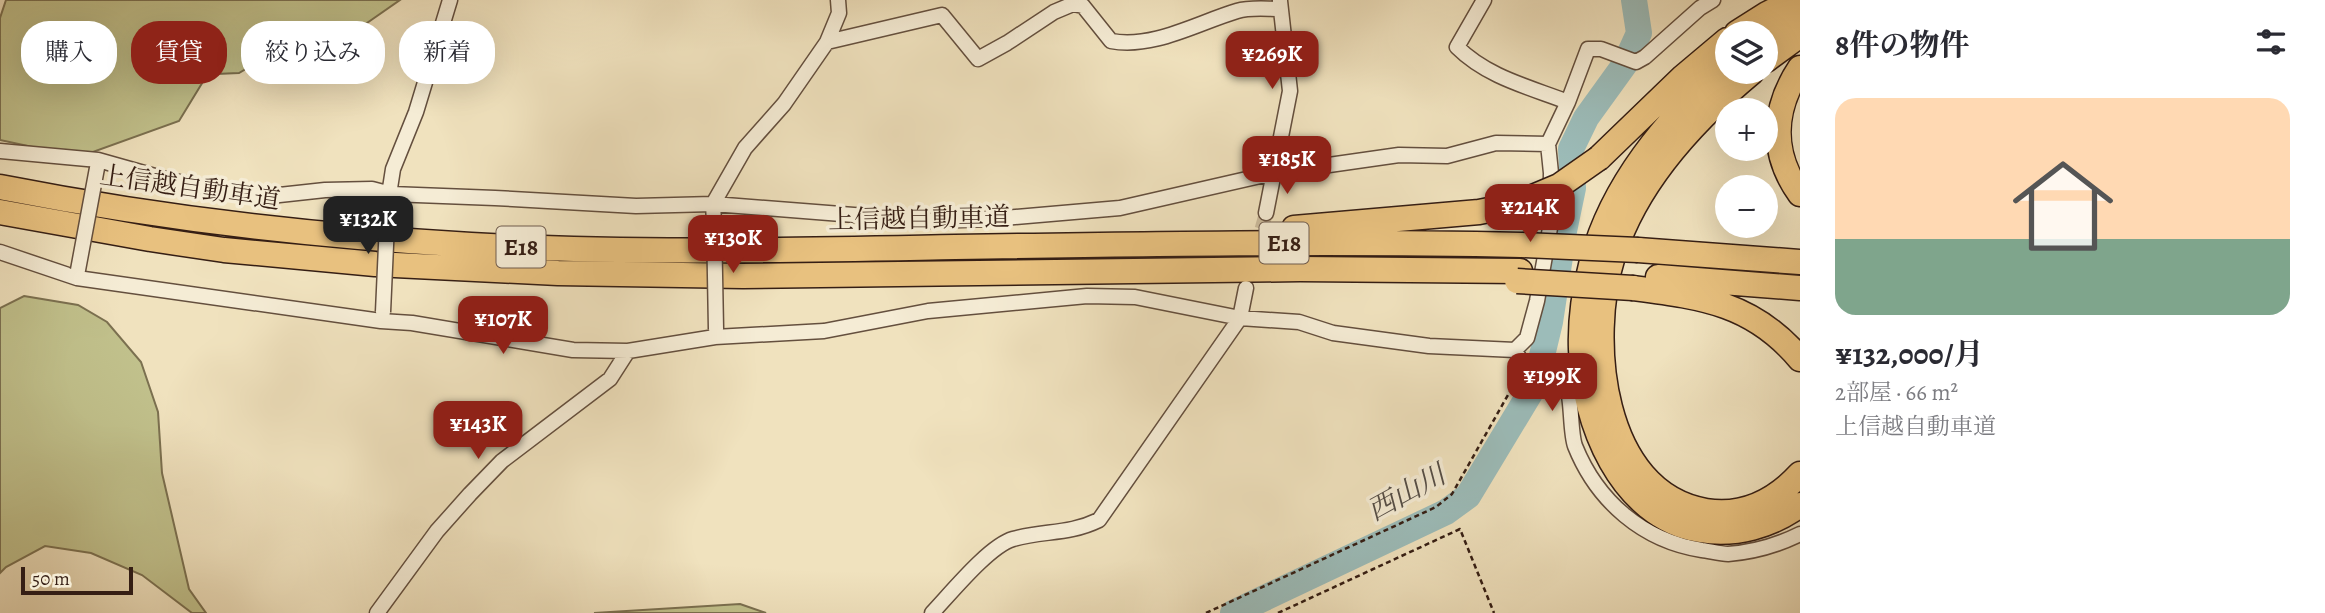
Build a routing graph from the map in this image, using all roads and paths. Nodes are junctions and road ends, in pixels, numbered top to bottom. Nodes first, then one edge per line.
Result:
1 (450, 0) edge
2 (838, 0) edge
3 (1484, 0) edge
4 (1713, 0) edge
5 (1794, 0) edge
6 (1280, 4) edge
7 (1800, 11) edge
8 (1756, 21) edge
9 (1778, 28) edge
10 (1800, 35) edge
11 (827, 42) junction
12 (1715, 50) edge
13 (1778, 51) edge
14 (1800, 68) edge
15 (1715, 79) edge
16 (1738, 84) edge
17 (1568, 102) junction
18 (1548, 144) junction
19 (0, 151) edge
20 (97, 164) junction
21 (1273, 173) junction
22 (0, 187) edge
23 (1800, 194) edge
24 (389, 197) junction
25 (713, 204) junction
26 (0, 212) edge
27 (1266, 213) tunnel mouth
28 (1046, 245) junction
29 (0, 252) edge
30 (1800, 262) edge
31 (77, 274) junction
32 (1634, 282) junction
33 (1246, 288) dead end
34 (1800, 288) edge
35 (382, 317) junction
36 (1240, 318) junction
37 (716, 333) junction
38 (1515, 350) junction
39 (628, 351) junction
40 (1800, 359) edge
41 (1524, 367) junction
42 (1800, 474) edge
43 (1800, 505) edge
44 (1800, 534) edge
45 (377, 613) edge
46 (932, 613) edge
47 (1206, 613) edge
48 (1278, 613) edge
49 (1494, 613) edge

1 - 24 street
2 - 11 street
3 - 17 street
4 - 17 street
5 - 8 highway
6 - 11 street
6 - 21 street
7 - 9 highway
10 - 13 highway
11 - 25 street
12 - 28 highway, bridge
14 - 23 highway
15 - 43 highway
16 - 42 highway
17 - 18 street
18 - 21 street
18 - 38 street
19 - 20 street
20 - 24 street
20 - 31 street, bridge
21 - 25 street
21 - 27 street
22 - 28 highway, 上信越自動車道 / E18
24 - 25 street
24 - 35 street, bridge
25 - 37 street, bridge
26 - 32 highway, 上信越自動車道 / E18
28 - 30 highway, 上信越自動車道 / E18, bridge
29 - 31 street
31 - 35 street
32 - 34 highway, 上信越自動車道 / E18
32 - 40 highway
33 - 36 street
35 - 39 street
36 - 37 street
36 - 38 street
36 - 46 street
37 - 39 street
38 - 41 street
39 - 45 street
41 - 44 street
41 - 47 path
48 - 49 path

